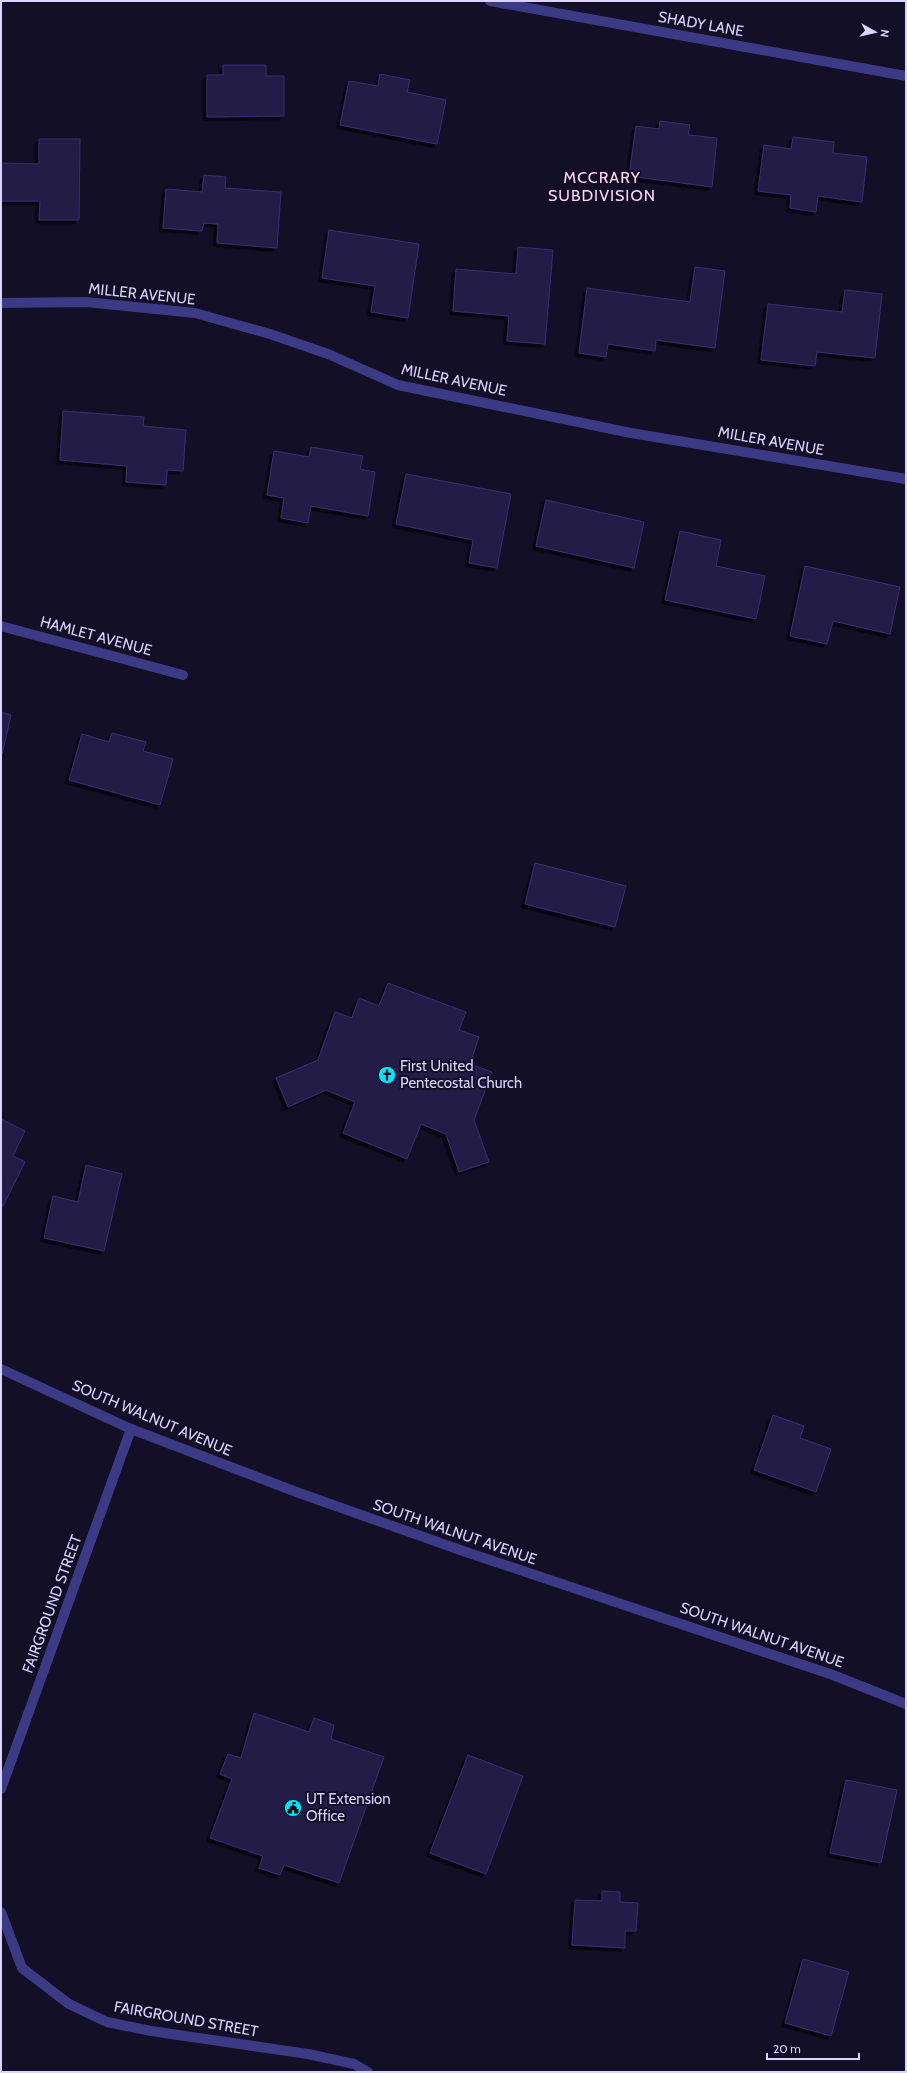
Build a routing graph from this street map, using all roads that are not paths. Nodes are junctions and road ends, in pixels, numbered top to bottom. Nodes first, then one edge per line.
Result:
1 (490, 1) edge
2 (906, 76) edge
3 (1, 303) edge
4 (906, 479) edge
5 (1, 626) edge
6 (183, 675) dead end
7 (1, 1369) edge
8 (131, 1429) junction
9 (906, 1704) edge
10 (1, 1789) edge
11 (1, 1912) edge
12 (368, 2072) edge

1 - 2 street, SHADY LANE
3 - 4 street, MILLER AVENUE
5 - 6 street, HAMLET AVENUE
7 - 8 street, SOUTH WALNUT AVENUE
8 - 9 street, SOUTH WALNUT AVENUE
8 - 10 street, FAIRGROUND STREET
11 - 12 street, FAIRGROUND STREET

